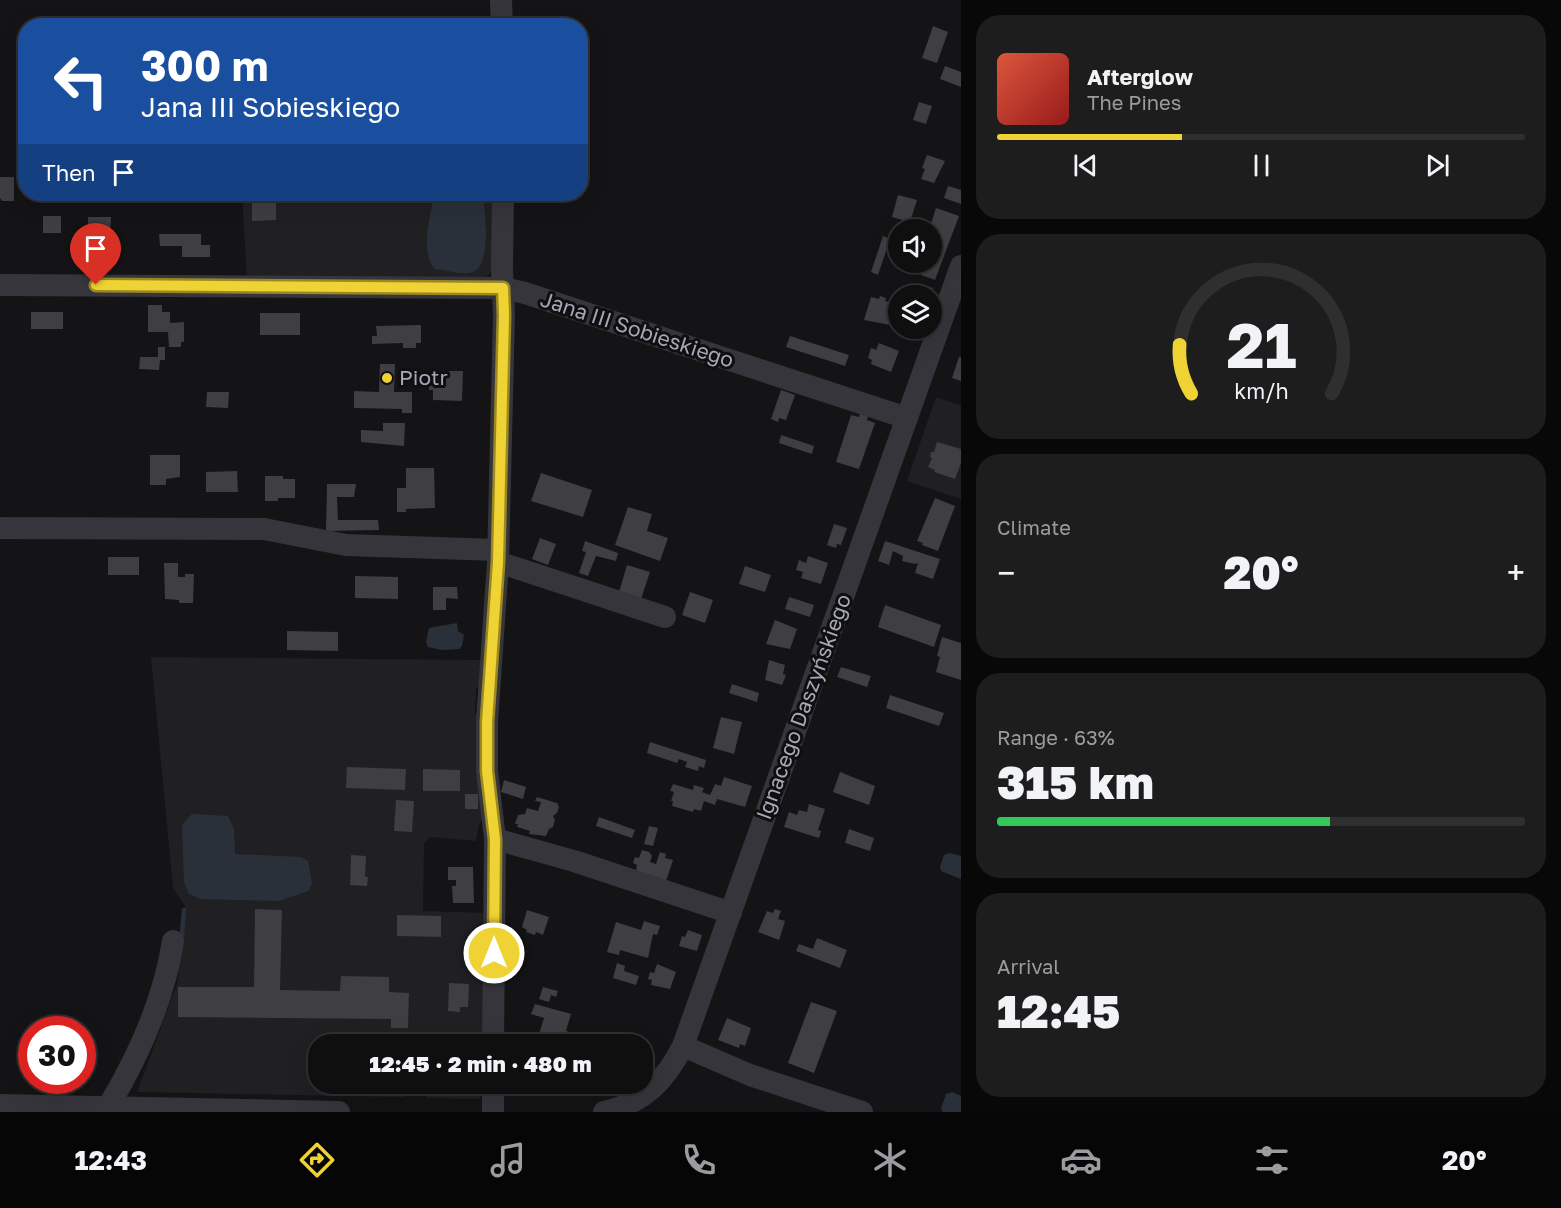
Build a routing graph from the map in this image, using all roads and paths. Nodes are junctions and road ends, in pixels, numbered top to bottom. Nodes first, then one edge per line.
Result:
1 (501, 0) edge
2 (502, 18) edge
3 (503, 201) edge
4 (961, 266) edge
5 (0, 285) edge
6 (503, 288) junction
7 (907, 418) junction
8 (0, 528) edge
9 (498, 556) junction
10 (665, 617) dead end
11 (495, 839) junction
12 (731, 913) junction
13 (173, 941) dead end
14 (493, 1034) edge
15 (683, 1046) junction
16 (493, 1094) edge
17 (0, 1105) edge
18 (108, 1107) junction
19 (195, 1111) edge
20 (339, 1112) edge
21 (493, 1112) edge
22 (604, 1112) edge
23 (862, 1112) edge

1 - 2 street
3 - 6 street
4 - 7 street, Ignacego Daszyńskiego
5 - 6 street, Jana III Sobieskiego
6 - 7 street, Jana III Sobieskiego
6 - 9 street
7 - 12 street, Ignacego Daszyńskiego
8 - 9 street
9 - 10 street
9 - 11 street
11 - 12 street
11 - 14 street
12 - 15 street, Ignacego Daszyńskiego
13 - 18 street
15 - 22 street, Ignacego Daszyńskiego
15 - 23 street
16 - 21 street
17 - 18 street
18 - 19 street
19 - 20 street

